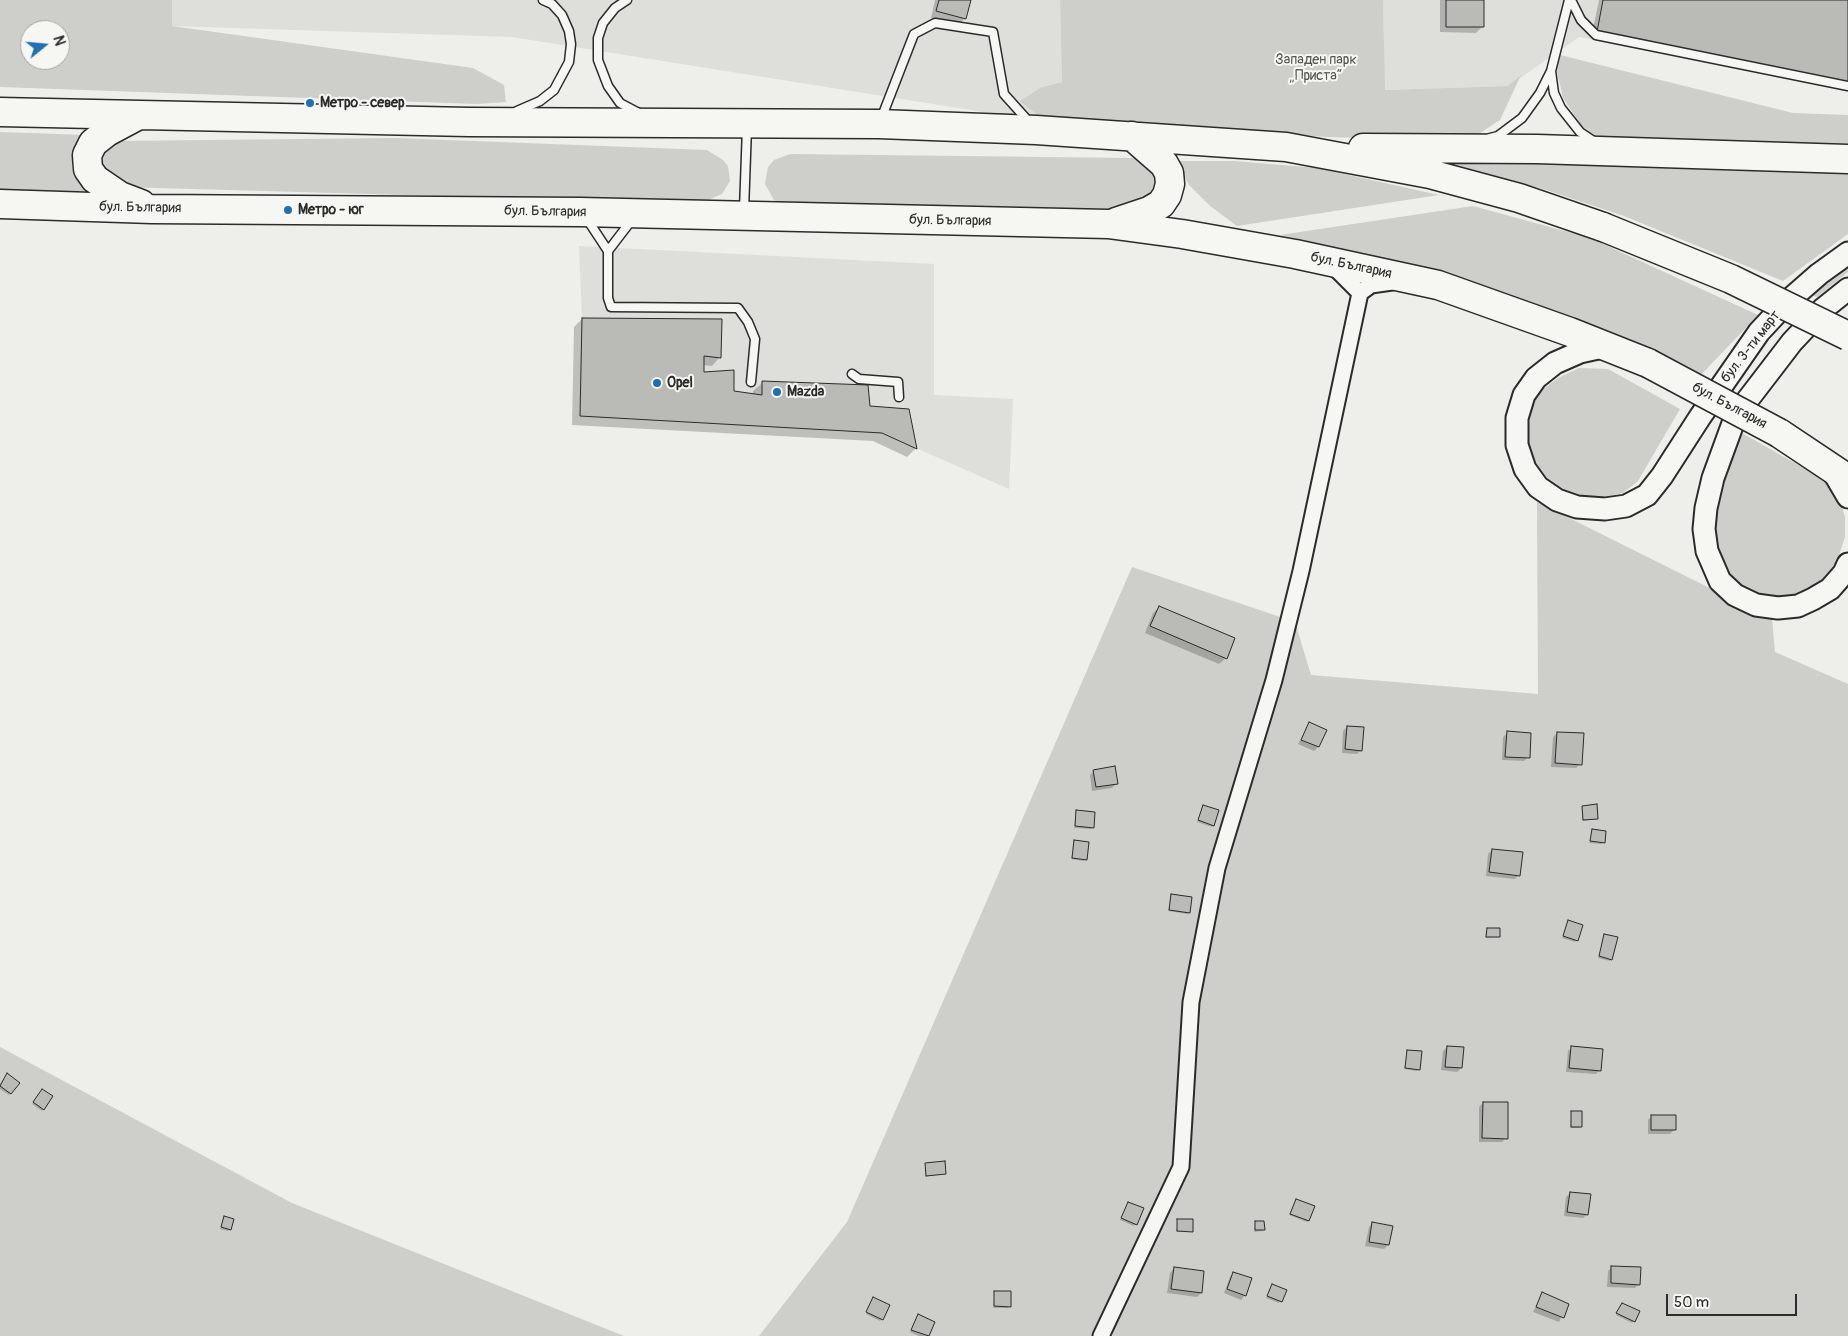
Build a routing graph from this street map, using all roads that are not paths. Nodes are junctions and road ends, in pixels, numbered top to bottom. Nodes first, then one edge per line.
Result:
1 (544, 0) edge
2 (627, 0) edge
3 (1570, 0) edge
4 (1551, 71) junction
5 (1848, 86) edge
6 (0, 112) edge
7 (138, 116) junction
8 (469, 122) junction
9 (748, 122) junction
10 (687, 123) junction
11 (879, 124) junction
12 (1036, 130) junction
13 (1132, 136) junction
14 (1286, 146) junction
15 (1450, 149) junction
16 (1615, 152) junction
17 (1848, 159) edge
18 (0, 204) edge
19 (152, 209) junction
20 (580, 212) junction
21 (642, 214) junction
22 (744, 216) junction
23 (1108, 224) junction
24 (608, 251) junction
25 (1848, 253) edge
26 (1327, 261) junction
27 (1419, 281) junction
28 (1848, 289) edge
29 (1360, 293) junction
30 (1848, 336) edge
31 (1607, 346) junction
32 (852, 374) dead end
33 (751, 382) dead end
34 (899, 397) dead end
35 (1839, 474) edge
36 (1848, 497) edge
37 (1848, 564) edge
38 (1101, 1336) edge

1 - 8 lane
2 - 10 lane
3 - 4 lane
3 - 5 lane
4 - 15 lane
4 - 16 lane
6 - 7 highway
7 - 8 highway
7 - 19 highway
8 - 10 highway
9 - 10 highway
9 - 11 highway
9 - 22 lane
11 - 12 highway
11 - 12 lane
12 - 13 highway
13 - 14 highway
13 - 23 highway
14 - 15 highway
14 - 30 highway, bridge
15 - 16 highway
16 - 17 highway
18 - 19 highway, бул. България
19 - 20 highway, бул. България
20 - 21 highway, бул. България
20 - 24 lane
21 - 22 highway, бул. България
21 - 24 lane
22 - 23 highway, бул. България
23 - 26 highway, бул. България
24 - 33 lane
25 - 31 main road, бул. 3-ти март
26 - 27 highway, бул. България
26 - 29 street
27 - 29 street
27 - 31 highway, бул. България
28 - 37 main road, бул. 3-ти март
29 - 38 street
31 - 35 highway, бул. България, bridge
32 - 34 lane
35 - 36 main road

